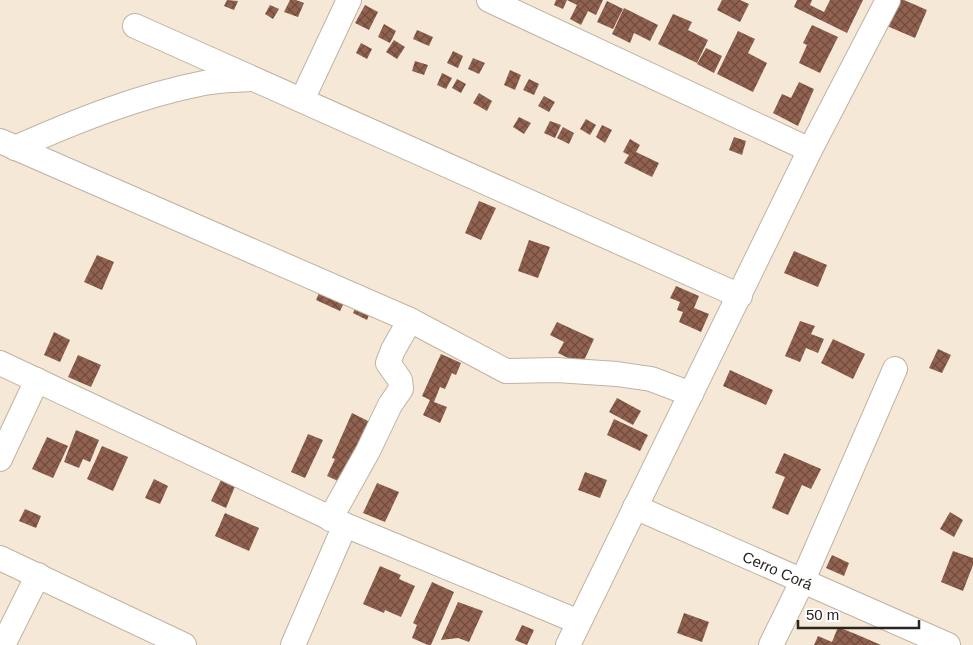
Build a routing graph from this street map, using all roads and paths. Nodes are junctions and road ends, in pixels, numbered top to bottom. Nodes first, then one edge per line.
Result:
1 (349, 0) edge
2 (489, 0) edge
3 (888, 0) edge
4 (135, 26) dead end
5 (254, 79) junction
6 (302, 100) junction
7 (7, 145) edge
8 (810, 150) junction
9 (740, 296) junction
10 (410, 320) junction
11 (0, 363) edge
12 (895, 369) dead end
13 (37, 380) junction
14 (691, 394) junction
15 (0, 459) edge
16 (635, 507) junction
17 (337, 522) junction
18 (0, 558) edge
19 (38, 575) junction
20 (802, 582) junction
21 (579, 622) junction
22 (3, 645) edge
23 (184, 645) edge
24 (293, 645) edge
25 (568, 645) edge
26 (770, 645) edge
27 (948, 645) edge

1 - 6 street
2 - 8 street
3 - 8 street
4 - 5 street
5 - 6 street
5 - 7 street
6 - 9 street
7 - 10 street
8 - 9 street
9 - 14 street
10 - 14 street
10 - 17 street
11 - 13 street
12 - 20 street
13 - 15 street
13 - 17 street
14 - 16 street
16 - 20 street, Cerro Corá
16 - 21 street
17 - 21 street
17 - 24 street
18 - 19 street
19 - 22 street
19 - 23 street
20 - 26 street
20 - 27 street, Cerro Corá
21 - 25 street

